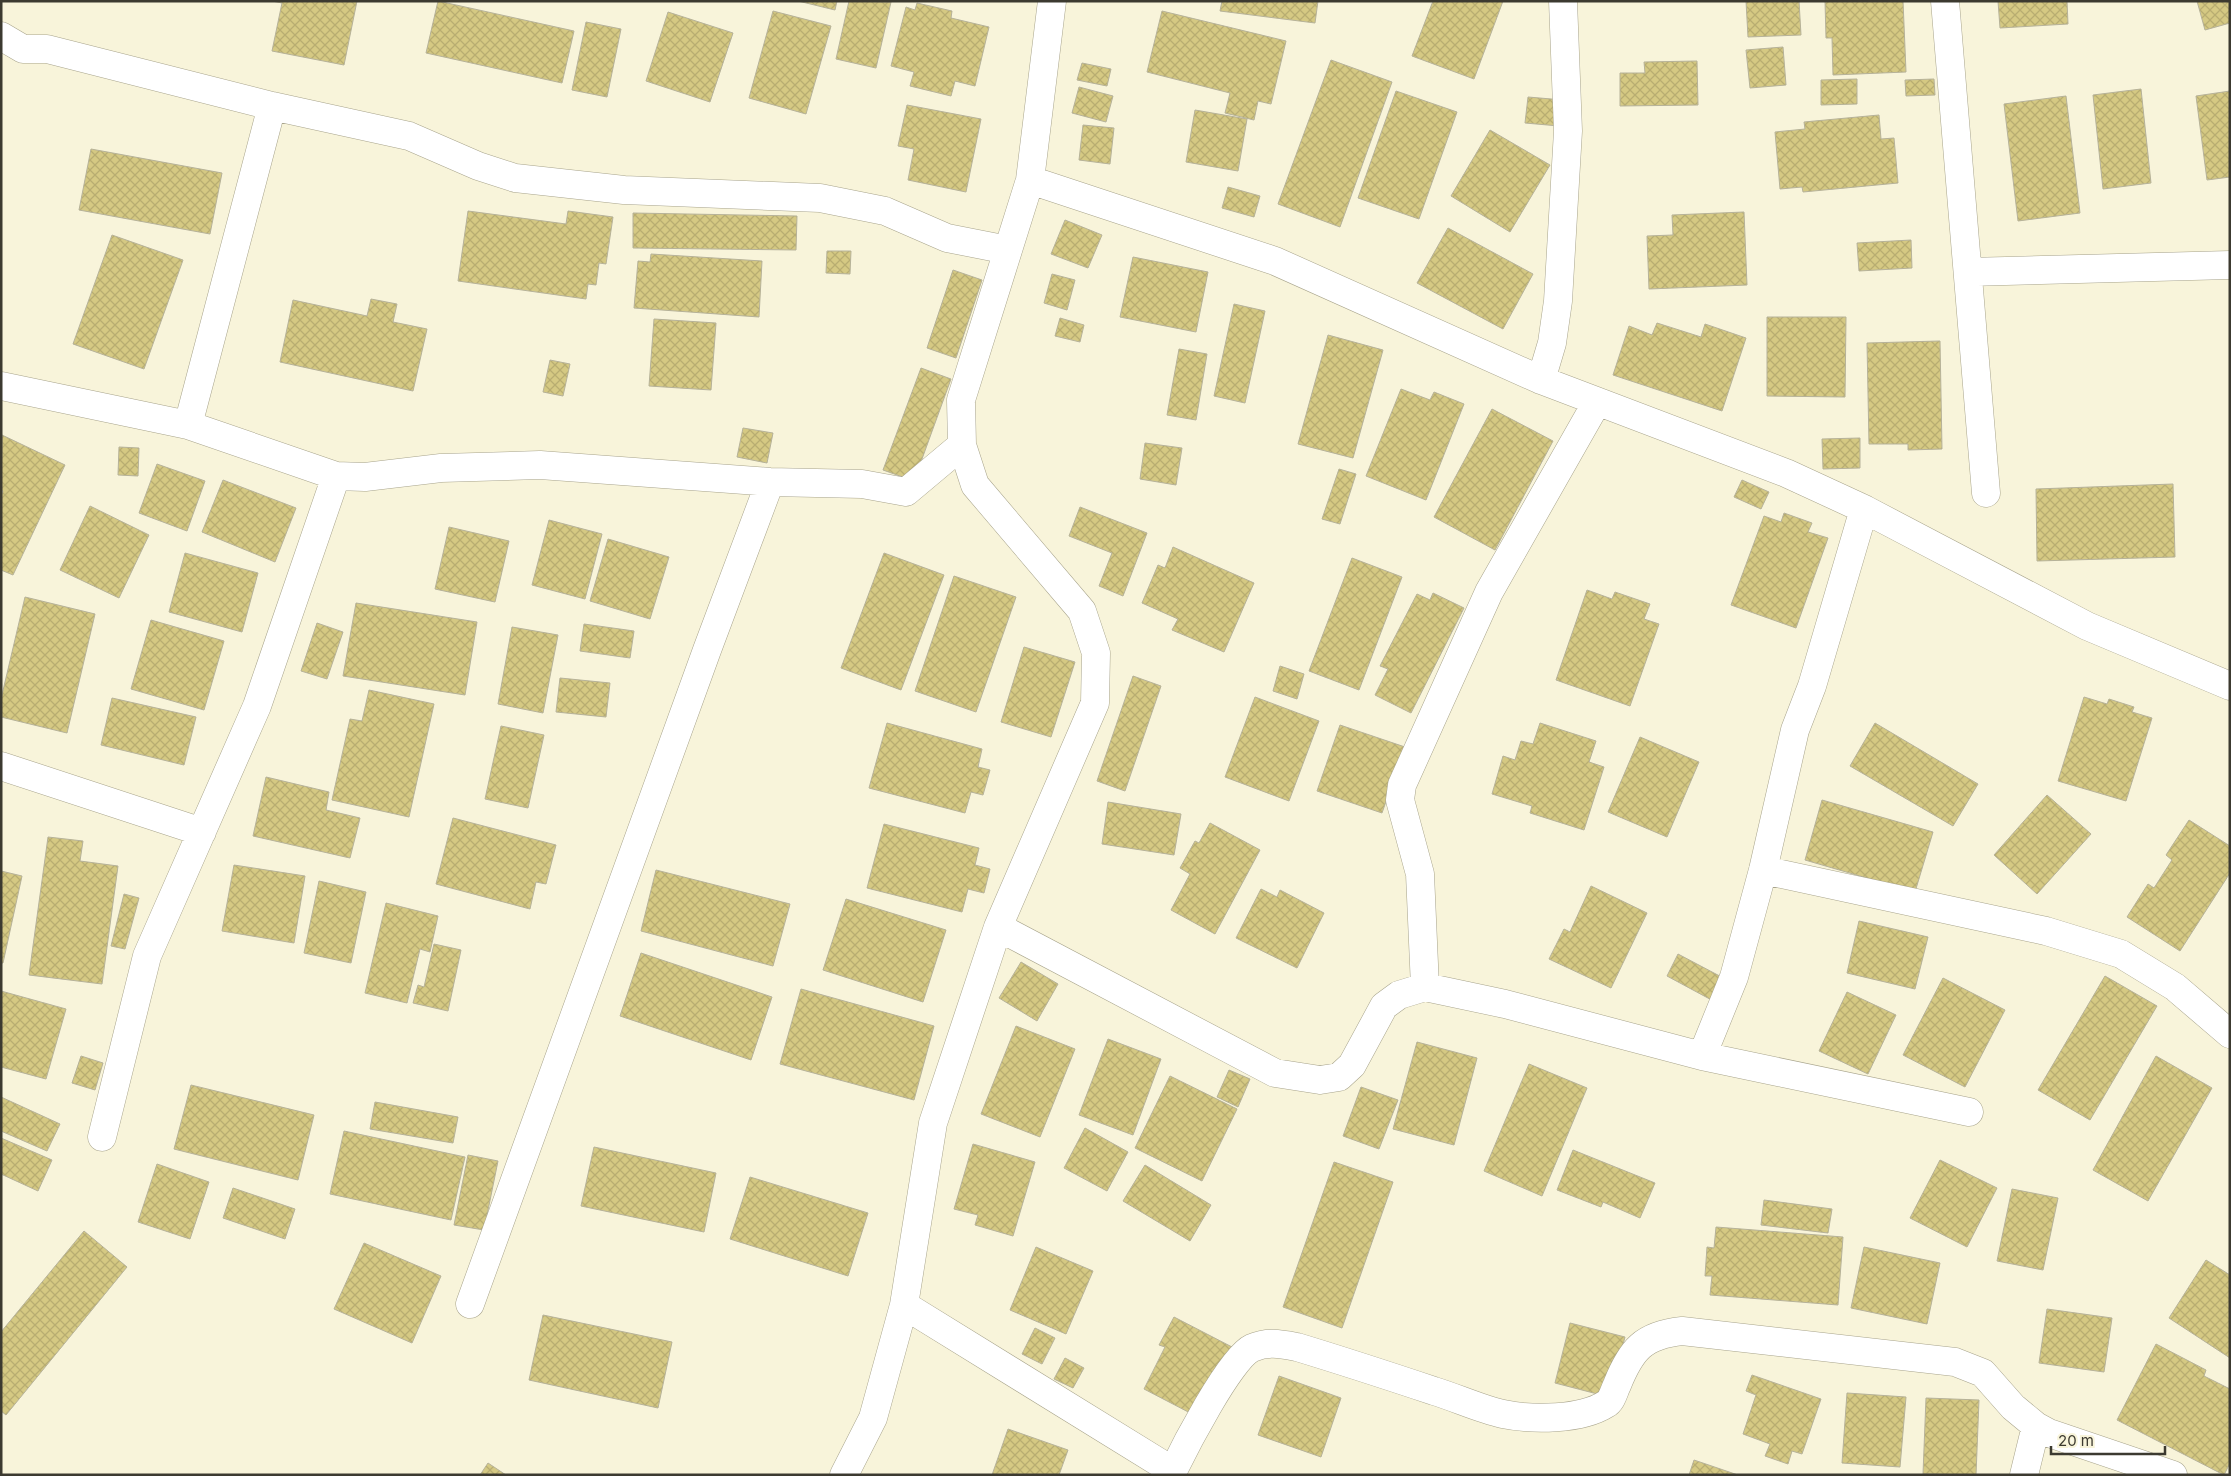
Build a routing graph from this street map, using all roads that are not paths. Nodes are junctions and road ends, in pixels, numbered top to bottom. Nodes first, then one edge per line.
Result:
1 (1052, 1) edge
2 (1563, 1) edge
3 (1945, 1) edge
4 (1, 36) edge
5 (272, 106) junction
6 (1030, 180) junction
7 (1008, 250) junction
8 (2230, 265) edge
9 (1968, 272) junction
10 (1541, 380) junction
11 (1, 386) edge
12 (1597, 402) junction
13 (188, 425) junction
14 (962, 445) junction
15 (336, 476) junction
16 (770, 482) junction
17 (1986, 493) dead end
18 (1864, 509) junction
19 (2230, 686) edge
20 (1, 766) edge
21 (202, 832) junction
22 (1763, 870) junction
23 (998, 927) junction
24 (1425, 987) junction
25 (2230, 1034) edge
26 (1702, 1056) junction
27 (1969, 1112) dead end
28 (102, 1136) dead end
29 (470, 1304) dead end
30 (904, 1305) junction
31 (2036, 1426) junction
32 (1172, 1473) edge
33 (844, 1475) edge
34 (2024, 1475) edge
35 (2172, 1475) edge

1 - 6 street
2 - 10 street
3 - 9 street
4 - 5 street
5 - 7 street
5 - 13 street
6 - 7 street
6 - 10 street
7 - 14 street
8 - 9 street
9 - 17 street
10 - 12 street
11 - 13 street
12 - 18 street
12 - 24 street
13 - 15 street
14 - 16 street
14 - 23 street
15 - 16 street
15 - 21 street
16 - 29 street
18 - 19 street
18 - 22 street
20 - 21 street
21 - 28 street
22 - 25 street
22 - 26 street
23 - 24 street
23 - 30 street
24 - 26 street
26 - 27 street
30 - 32 street
30 - 33 street
31 - 32 street
31 - 34 street
31 - 35 street

